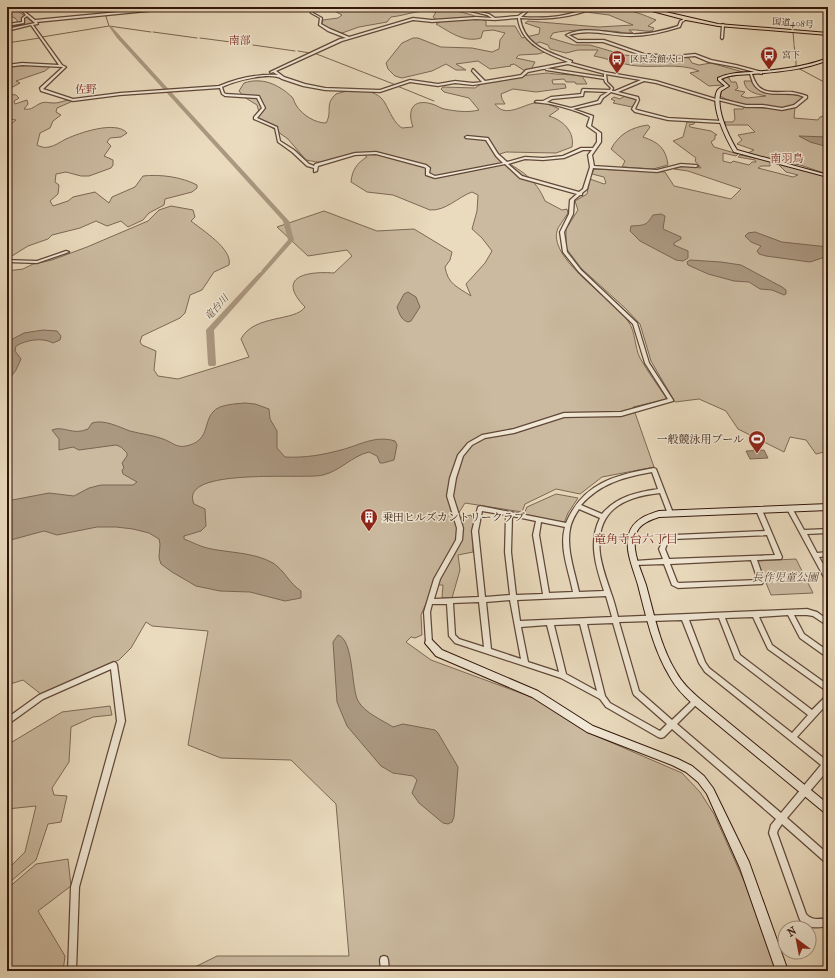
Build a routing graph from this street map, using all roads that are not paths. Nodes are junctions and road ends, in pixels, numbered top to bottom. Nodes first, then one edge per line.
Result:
1 (23, 7) edge
2 (178, 7) edge
3 (217, 7) edge
4 (309, 7) edge
5 (456, 7) edge
6 (528, 7) edge
7 (595, 7) edge
8 (639, 7) edge
9 (27, 15) junction
10 (519, 17) junction
11 (495, 18) junction
12 (686, 19) junction
13 (35, 21) junction
14 (7, 25) edge
15 (32, 25) junction
16 (723, 25) junction
17 (7, 30) edge
18 (828, 34) edge
19 (349, 38) junction
20 (722, 38) dead end
21 (828, 59) edge
22 (7, 66) edge
23 (60, 66) junction
24 (582, 66) junction
25 (543, 69) junction
26 (473, 70) dead end
27 (274, 71) junction
28 (605, 73) junction
29 (761, 73) junction
30 (751, 74) junction
31 (261, 76) junction
32 (279, 76) junction
33 (604, 78) junction
34 (644, 80) junction
35 (484, 82) junction
36 (221, 87) junction
37 (611, 92) junction
38 (616, 92) junction
39 (717, 99) junction
40 (536, 102) dead end
41 (544, 102) junction
42 (572, 108) junction
43 (722, 122) junction
44 (467, 137) dead end
45 (593, 149) junction
46 (507, 163) junction
47 (696, 166) dead end
48 (592, 167) junction
49 (828, 176) edge
50 (581, 194) junction
51 (67, 252) dead end
52 (7, 261) edge
53 (662, 491) junction
54 (578, 506) junction
55 (828, 507) edge
56 (790, 509) junction
57 (759, 510) junction
58 (670, 513) junction
59 (509, 514) junction
60 (603, 517) junction
61 (539, 519) junction
62 (568, 525) junction
63 (828, 531) edge
64 (803, 532) junction
65 (769, 533) junction
66 (828, 554) edge
67 (816, 555) junction
68 (753, 558) junction
69 (666, 561) junction
70 (635, 563) junction
71 (828, 579) edge
72 (608, 593) junction
73 (577, 595) junction
74 (546, 596) junction
75 (512, 598) junction
76 (482, 600) junction
77 (450, 601) junction
78 (430, 602) junction
79 (790, 613) junction
80 (755, 614) junction
81 (721, 616) junction
82 (685, 618) junction
83 (651, 619) junction
84 (616, 620) junction
85 (583, 622) junction
86 (828, 622) edge
87 (550, 623) junction
88 (518, 624) junction
89 (429, 643) joint
90 (488, 650) junction
91 (828, 655) edge
92 (525, 663) junction
93 (563, 676) junction
94 (828, 689) edge
95 (602, 697) junction
96 (828, 698) edge
97 (696, 701) junction
98 (813, 715) junction
99 (7, 722) edge
100 (672, 724) junction
101 (792, 738) junction
102 (828, 764) edge
103 (806, 791) junction
104 (828, 810) edge
105 (781, 819) junction
106 (828, 859) edge
107 (828, 922) edge
108 (384, 960) dead end
109 (72, 971) edge
110 (385, 971) edge
111 (782, 971) edge

1 - 9 street
2 - 3 street
2 - 13 street
4 - 19 street
5 - 11 street
6 - 10 street
7 - 10 street
8 - 12 highway, 国道408号
9 - 13 street
9 - 14 street
10 - 11 street
10 - 24 street
11 - 19 street
12 - 16 highway, 国道408号
12 - 29 street
13 - 15 street
15 - 17 street
15 - 23 street
16 - 18 highway, 国道408号
16 - 20 street
19 - 27 street
21 - 29 street
22 - 23 street
23 - 36 street
24 - 25 street
24 - 28 street
25 - 33 street
25 - 35 street
26 - 35 street
27 - 31 street
27 - 32 street
28 - 33 street
28 - 34 street
29 - 30 street
30 - 39 street
30 - 39 street
31 - 32 street
31 - 36 street
32 - 35 street
33 - 37 street
34 - 38 street
34 - 39 street
36 - 46 street
37 - 38 street
37 - 41 street
37 - 42 street
38 - 43 street
39 - 43 street
40 - 41 street
41 - 42 street
42 - 45 street
43 - 49 street
44 - 46 street
45 - 46 street
45 - 48 street
46 - 50 street
47 - 48 street
48 - 50 street
50 - 78 street
51 - 52 street
53 - 54 street
53 - 58 street
53 - 60 street
54 - 60 street
54 - 62 street
55 - 56 street
56 - 57 street
56 - 64 street
57 - 58 street
57 - 65 street
58 - 70 street
59 - 61 street
59 - 75 street
59 - 76 street
60 - 72 street
61 - 62 street
61 - 74 street
62 - 73 street
63 - 64 street
64 - 67 street
65 - 68 street
65 - 69 street
66 - 67 street
67 - 71 street
68 - 69 street
68 - 69 street
69 - 70 street
70 - 83 street
72 - 73 street
72 - 84 street
73 - 74 street
74 - 75 street
75 - 76 street
75 - 88 street
76 - 77 street
76 - 90 street
77 - 78 street
77 - 90 street
78 - 89 street
79 - 80 street
79 - 86 street
79 - 91 street
80 - 81 street
80 - 94 street
81 - 82 street
81 - 98 street
82 - 83 street
82 - 101 street
83 - 84 street
83 - 97 street
84 - 85 street
84 - 100 street
85 - 87 street
85 - 95 street
87 - 88 street
87 - 93 street
88 - 92 street
89 - 111 street
90 - 92 street
92 - 93 street
93 - 95 street
95 - 100 street
96 - 98 street
97 - 100 street
97 - 103 street
98 - 101 street
99 - 109 street
100 - 105 street
101 - 102 street
102 - 103 street
103 - 104 street
103 - 105 street
105 - 106 street
105 - 107 street
108 - 110 street

